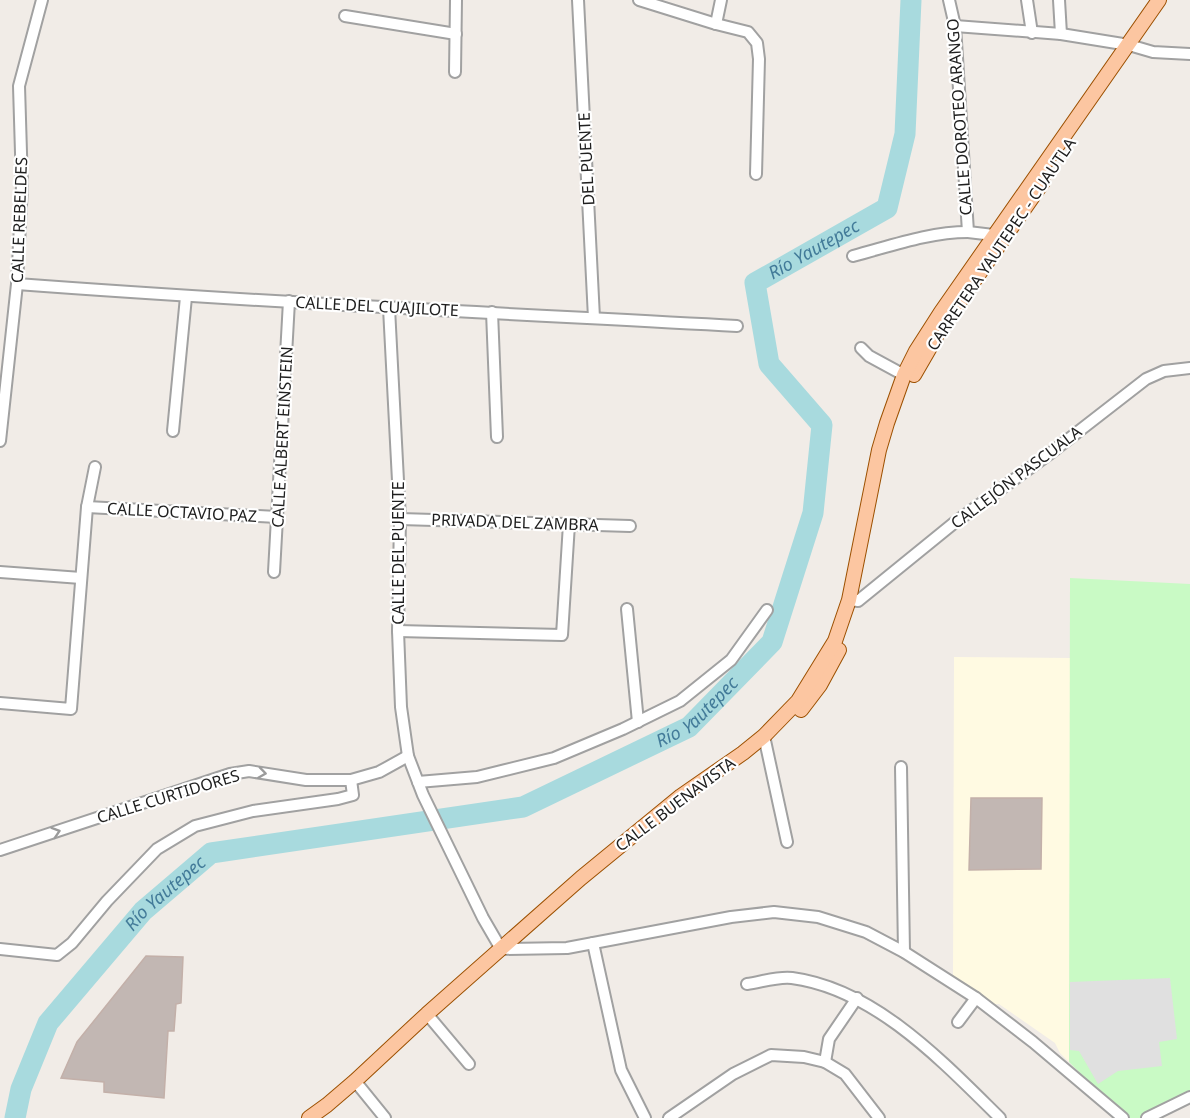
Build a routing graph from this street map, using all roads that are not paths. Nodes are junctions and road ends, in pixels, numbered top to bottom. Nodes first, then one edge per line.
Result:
1 (42, 0) edge
2 (456, 0) edge
3 (578, 0) edge
4 (639, 0) edge
5 (721, 0) edge
6 (949, 0) edge
7 (1027, 0) edge
8 (1059, 0) edge
9 (1159, 0) edge
10 (1168, 0) edge
11 (345, 16) dead end
12 (716, 24) junction
13 (955, 26) junction
14 (1032, 33) junction
15 (456, 34) junction
16 (1062, 34) junction
17 (1132, 47) junction
18 (1190, 54) edge
19 (455, 72) dead end
20 (756, 174) dead end
21 (968, 232) junction
22 (1001, 235) junction
23 (853, 256) dead end
24 (17, 284) junction
25 (186, 297) junction
26 (289, 301) junction
27 (389, 308) junction
28 (492, 312) junction
29 (594, 318) junction
30 (737, 326) dead end
31 (0, 340) edge
32 (12, 342) junction
33 (861, 348) dead end
34 (921, 353) junction
35 (1190, 368) edge
36 (904, 375) junction
37 (890, 424) junction
38 (173, 431) dead end
39 (497, 437) dead end
40 (0, 441) edge
41 (94, 467) dead end
42 (87, 507) junction
43 (277, 517) junction
44 (400, 519) junction
45 (569, 524) junction
46 (630, 525) dead end
47 (0, 572) edge
48 (274, 572) dead end
49 (81, 578) junction
50 (854, 600) junction
51 (627, 609) dead end
52 (767, 610) dead end
53 (398, 631) junction
54 (0, 703) edge
55 (800, 704) joint
56 (638, 722) junction
57 (765, 740) junction
58 (408, 756) junction
59 (900, 767) dead end
60 (351, 780) junction
61 (418, 782) junction
62 (787, 842) dead end
63 (0, 850) edge
64 (593, 943) junction
65 (0, 949) edge
66 (501, 949) junction
67 (904, 952) junction
68 (747, 984) dead end
69 (857, 998) junction
70 (976, 998) junction
71 (427, 1014) junction
72 (958, 1022) dead end
73 (825, 1062) junction
74 (469, 1064) dead end
75 (355, 1081) junction
76 (1190, 1097) edge
77 (309, 1118) edge
78 (385, 1118) edge
79 (645, 1118) edge
80 (669, 1118) edge
81 (879, 1118) edge
82 (1000, 1118) edge
83 (1123, 1118) edge
84 (1147, 1118) edge

1 - 24 street, CALLE REBELDES
2 - 15 street
3 - 29 street, DEL PUENTE
4 - 12 street
5 - 12 street
6 - 13 street, CALLE DOROTEO ARANGO
7 - 14 street
8 - 16 street
9 - 17 main road, CARRETERA YAUTEPEC - CUAUTLA
10 - 17 main road, CARRETERA YAUTEPEC - CUAUTLA
11 - 15 street
12 - 20 street
13 - 14 street
13 - 21 street, CALLE DOROTEO ARANGO
14 - 16 street
15 - 19 street
16 - 17 street
17 - 18 street
17 - 22 main road, CARRETERA YAUTEPEC - CUAUTLA
21 - 22 street, CALLE DOROTEO ARANGO
21 - 23 street
22 - 34 main road, CARRETERA YAUTEPEC - CUAUTLA
24 - 25 street, CALLE DEL CUAJILOTE
24 - 32 street, CALLE REBELDES
25 - 26 street, CALLE DEL CUAJILOTE
25 - 38 street
26 - 27 street, CALLE DEL CUAJILOTE
26 - 43 street, CALLE ALBERT EINSTEIN
27 - 28 street, CALLE DEL CUAJILOTE
27 - 44 street, CALLE DEL PUENTE
28 - 29 street, CALLE DEL CUAJILOTE
28 - 39 street
29 - 30 street, CALLE DEL CUAJILOTE
31 - 32 street
32 - 40 street, CALLE REBELDES
33 - 36 street
34 - 36 main road, CARRETERA YAUTEPEC - CUAUTLA
34 - 37 main road, CARRETERA YAUTEPEC - CUAUTLA
35 - 50 street, CALLEJÓN PASCUALA
36 - 37 main road, CARRETERA YAUTEPEC - CUAUTLA
37 - 50 main road, CARRETERA YAUTEPEC - CUAUTLA
41 - 42 street
42 - 43 street, CALLE OCTAVIO PAZ
42 - 49 street
43 - 48 street, CALLE ALBERT EINSTEIN
44 - 45 street, PRIVADA DEL ZAMBRA
44 - 53 street, CALLE DEL PUENTE
45 - 46 street, PRIVADA DEL ZAMBRA
45 - 53 street
47 - 49 street
49 - 54 street
50 - 55 main road, CARRETERA YAUTEPEC - CUAUTLA
51 - 56 street
52 - 56 street
53 - 58 street, CALLE DEL PUENTE
55 - 57 main road, CALLE BUENAVISTA
56 - 61 street
57 - 62 street
57 - 66 main road, CALLE BUENAVISTA
58 - 60 street, CALLE CURTIDORES
58 - 61 street, CALLE DEL PUENTE
59 - 67 street
63 -> 60 street, CALLE CURTIDORES
60 - 65 street
61 - 66 street, CALLE DEL PUENTE
64 - 66 street
64 - 67 street
64 - 79 street
66 - 71 main road, CALLE BUENAVISTA
67 - 70 street
68 - 69 street
69 - 73 street
69 - 82 street
70 - 72 street
70 - 83 street
71 - 74 street
71 - 75 main road, CALLE BUENAVISTA
73 - 80 street
73 - 81 street
75 - 77 main road, CALLE BUENAVISTA
75 - 78 street
76 - 84 street

